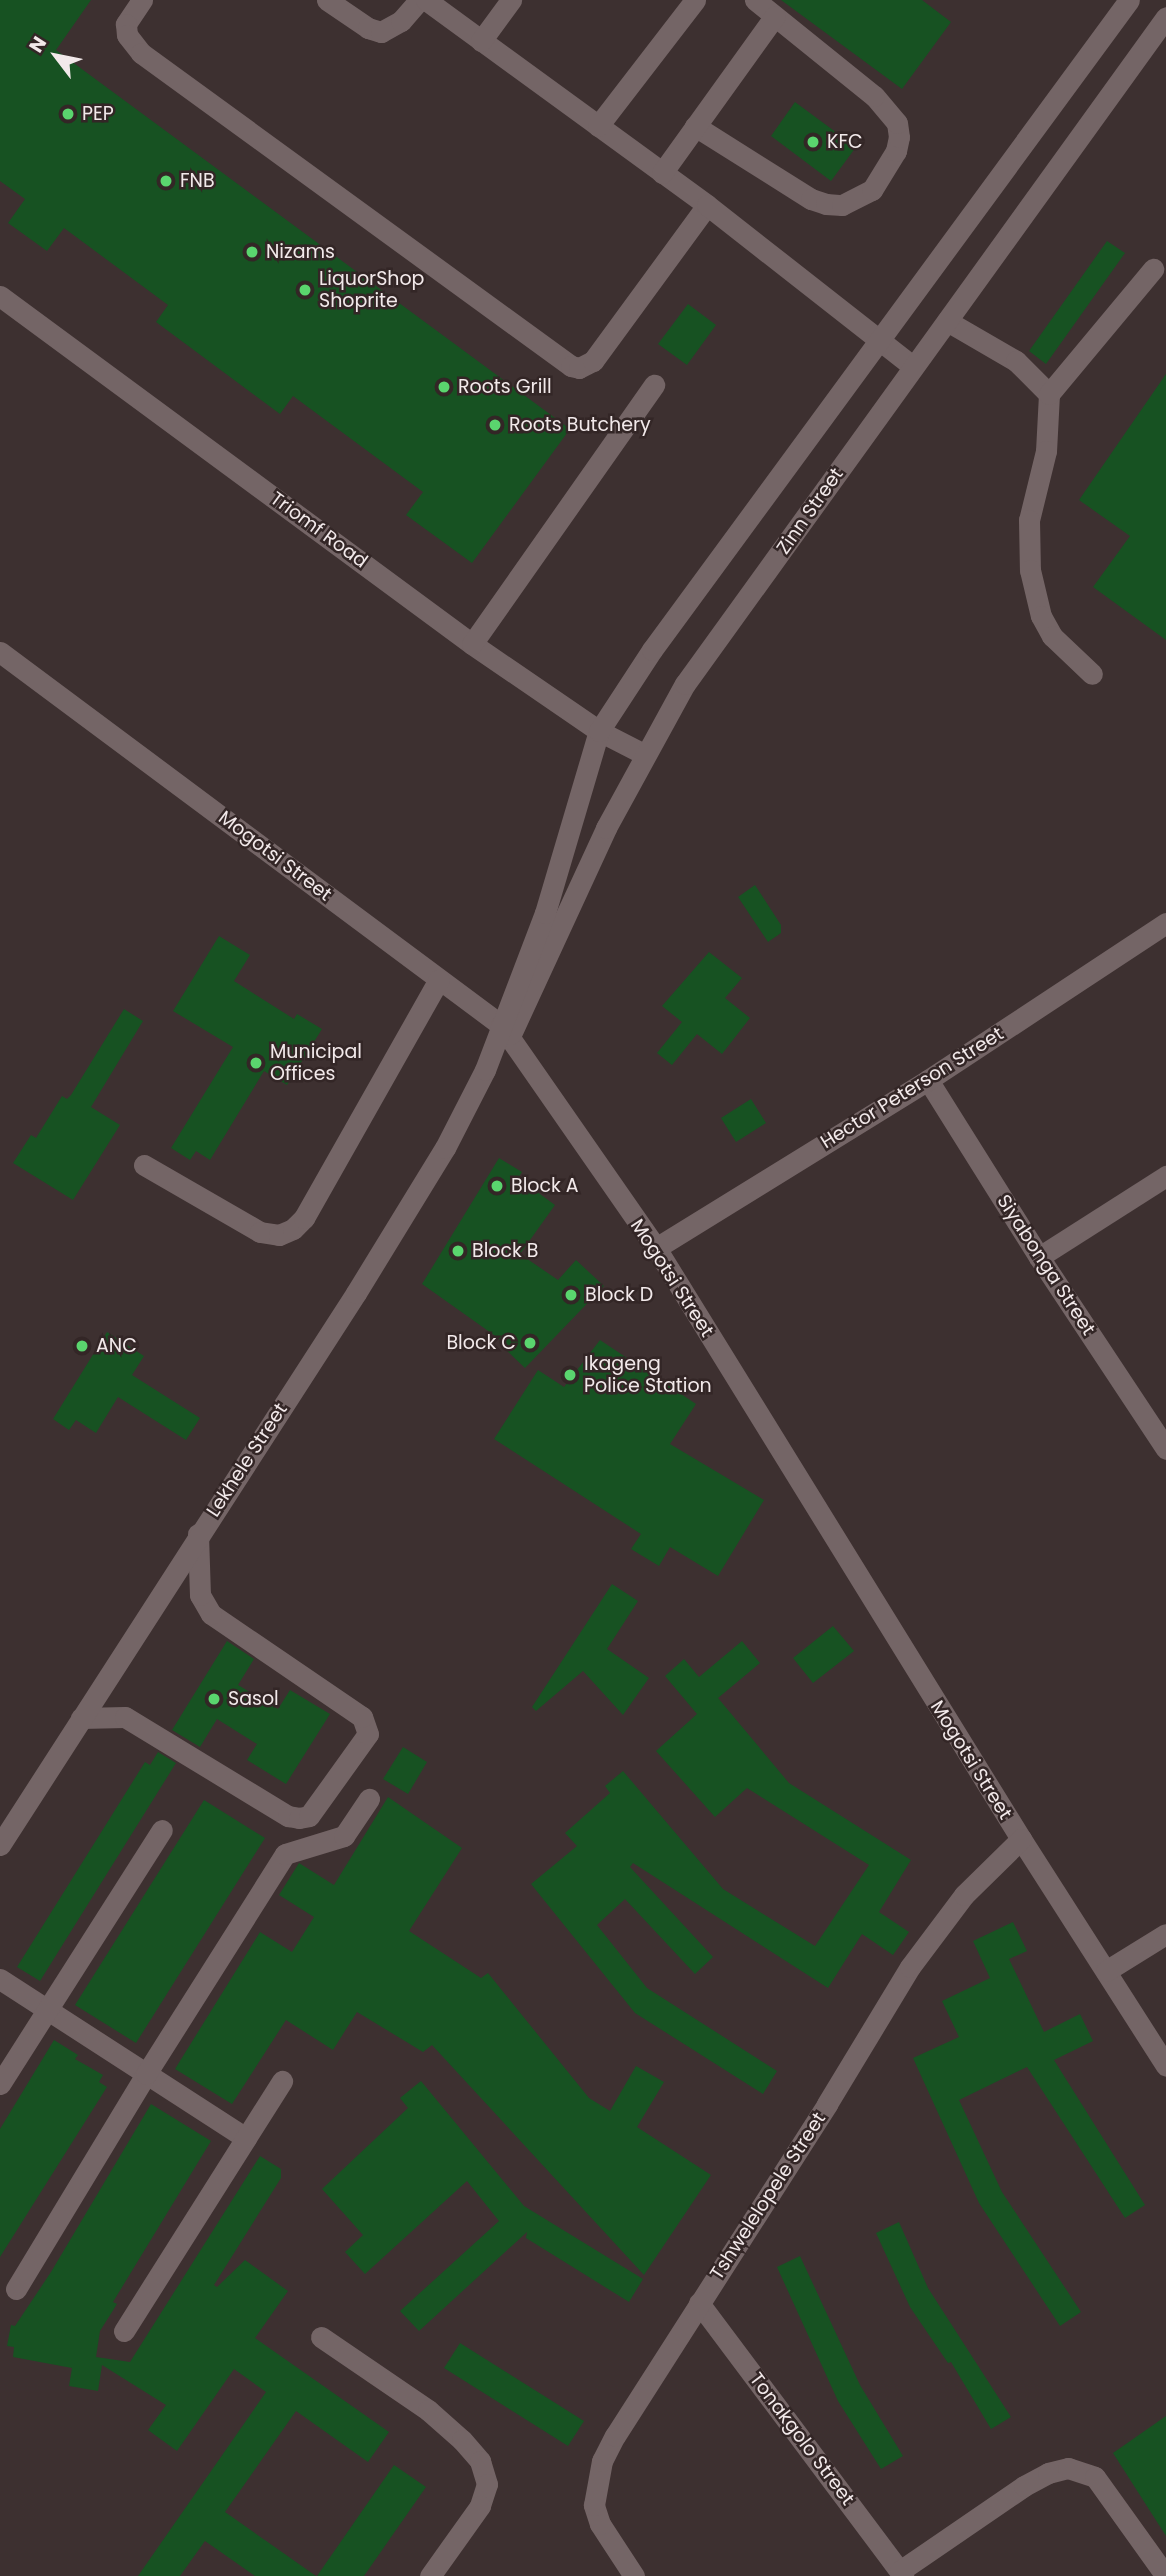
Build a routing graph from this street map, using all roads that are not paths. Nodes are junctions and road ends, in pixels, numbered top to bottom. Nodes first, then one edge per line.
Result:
1 (142, 0) edge
2 (327, 0) edge
3 (419, 0) edge
4 (426, 0) edge
5 (511, 0) edge
6 (695, 0) edge
7 (755, 0) edge
8 (1129, 0) edge
9 (775, 16) junction
10 (1166, 17) edge
11 (481, 41) junction
12 (598, 126) junction
13 (695, 126) junction
14 (662, 173) junction
15 (707, 205) junction
16 (1153, 269) dead end
17 (0, 296) edge
18 (947, 321) junction
19 (879, 342) junction
20 (912, 366) junction
21 (654, 385) dead end
22 (1049, 394) junction
23 (472, 643) junction
24 (0, 652) edge
25 (1092, 674) dead end
26 (599, 730) junction
27 (644, 754) junction
28 (1166, 923) edge
29 (439, 979) junction
30 (505, 1032) junction
31 (928, 1080) junction
32 (144, 1165) dead end
33 (1166, 1176) edge
34 (656, 1248) junction
35 (1039, 1257) junction
36 (1163, 1436) edge
37 (198, 1534) junction
38 (81, 1718) junction
39 (369, 1799) dead end
40 (162, 1830) dead end
41 (1021, 1839) junction
42 (0, 1845) edge
43 (1166, 1934) edge
44 (1106, 1971) junction
45 (0, 1979) edge
46 (46, 2009) junction
47 (1166, 2066) edge
48 (146, 2074) junction
49 (282, 2081) dead end
50 (0, 2084) edge
51 (246, 2138) junction
52 (16, 2289) dead end
53 (699, 2303) junction
54 (124, 2331) dead end
55 (321, 2337) dead end
56 (902, 2574) edge
57 (430, 2576) edge
58 (634, 2576) edge
59 (1166, 2576) edge

1 - 15 street
2 - 3 street
4 - 11 street
5 - 11 street
6 - 12 street
7 - 9 street
8 - 19 street
9 - 13 street
9 - 13 street
10 - 18 street, Zinn Street
11 - 12 street
12 - 14 street
13 - 14 street
14 - 15 street
15 - 19 street
16 - 22 street
17 - 23 street, Triomf Road
18 - 20 street, Zinn Street
18 - 22 street
19 - 20 street
19 - 26 street
20 - 27 street, Zinn Street
21 - 23 street
22 - 25 street
23 - 26 street, Triomf Road
24 - 29 street, Mogotsi Street
26 - 27 street, Triomf Road
26 - 30 street
27 - 30 street, Zinn Street
28 - 31 street, Hector Peterson Street
29 - 30 street, Mogotsi Street
29 - 32 street
30 - 34 street, Mogotsi Street
30 - 37 street, Lekhele Street
31 - 34 street, Hector Peterson Street
31 - 35 street, Siyabonga Street
33 - 35 street
34 - 41 street, Mogotsi Street
35 - 36 street, Siyabonga Street
37 - 38 street, Lekhele Street
37 - 38 street
38 - 42 street, Lekhele Street
39 - 48 street
40 - 46 street
41 - 44 street, Mogotsi Street
41 - 53 street, Tshwelelopele Street
43 - 44 street
44 - 47 street, Mogotsi Street
45 - 46 street
46 - 48 street
46 - 50 street
48 - 51 street
48 - 52 street
49 - 51 street
51 - 54 street
53 - 56 street, Tonakgolo Street
53 - 58 street, Tshwelelopele Street
55 - 57 street
56 - 59 street

